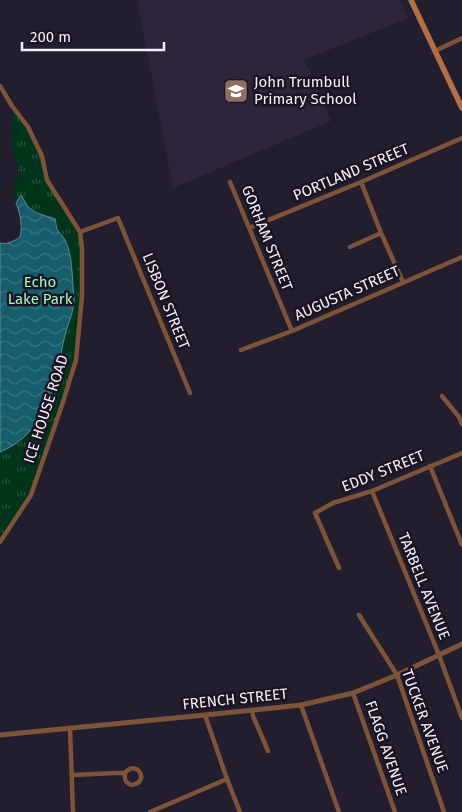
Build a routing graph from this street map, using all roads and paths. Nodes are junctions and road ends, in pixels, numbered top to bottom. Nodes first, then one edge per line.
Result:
1 (411, 0) edge
2 (462, 38) edge
3 (435, 51) junction
4 (0, 86) edge
5 (460, 99) edge
6 (462, 108) edge
7 (462, 138) edge
8 (230, 182) dead end
9 (361, 182) junction
10 (249, 228) junction
11 (80, 232) junction
12 (381, 233) junction
13 (350, 246) dead end
14 (462, 257) edge
15 (403, 282) junction
16 (292, 331) junction
17 (241, 350) dead end
18 (190, 393) dead end
19 (442, 396) dead end
20 (462, 424) edge
21 (462, 453) edge
22 (430, 466) junction
23 (372, 491) junction
24 (0, 542) edge
25 (462, 545) edge
26 (339, 568) dead end
27 (359, 616) dead end
28 (462, 644) edge
29 (439, 655) junction
30 (397, 675) junction
31 (353, 693) junction
32 (301, 705) junction
33 (252, 710) junction
34 (205, 716) junction
35 (462, 718) edge
36 (70, 728) junction
37 (0, 735) edge
38 (268, 751) dead end
39 (125, 774) dead end
40 (72, 775) junction
41 (227, 779) junction
42 (73, 812) edge
43 (150, 812) edge
44 (240, 812) edge
45 (339, 812) edge
46 (395, 812) edge
47 (444, 812) edge

1 - 3 main road
2 - 3 street
3 - 5 main road
4 - 11 street, ICE HOUSE ROAD
5 - 6 main road
7 - 9 street, PORTLAND STREET
8 - 10 street, GORHAM STREET
9 - 10 street, PORTLAND STREET
9 - 12 street
10 - 16 street, GORHAM STREET
11 - 18 street, LISBON STREET
11 - 24 street, ICE HOUSE ROAD
12 - 13 street
12 - 15 street
14 - 15 street, AUGUSTA STREET
15 - 16 street, AUGUSTA STREET
16 - 17 street, AUGUSTA STREET
19 - 20 street
21 - 22 street, EDDY STREET
22 - 23 street, EDDY STREET
22 - 25 street
23 - 26 street, EDDY STREET
23 - 29 street, TARBELL AVENUE
27 - 30 street, TUCKER AVENUE
28 - 29 street, FRENCH STREET
29 - 30 street, FRENCH STREET
29 - 35 street, TARBELL AVENUE
30 - 31 street, FRENCH STREET
30 - 47 street, TUCKER AVENUE
31 - 32 street, FRENCH STREET
31 - 46 street, FLAGG AVENUE
32 - 33 street, FRENCH STREET
32 - 45 street
33 - 34 street, FRENCH STREET
33 - 38 street
34 - 36 street, FRENCH STREET
34 - 41 street
36 - 37 street, FRENCH STREET
36 - 40 street
39 - 40 street
40 - 42 street
41 - 43 street
41 - 44 street

